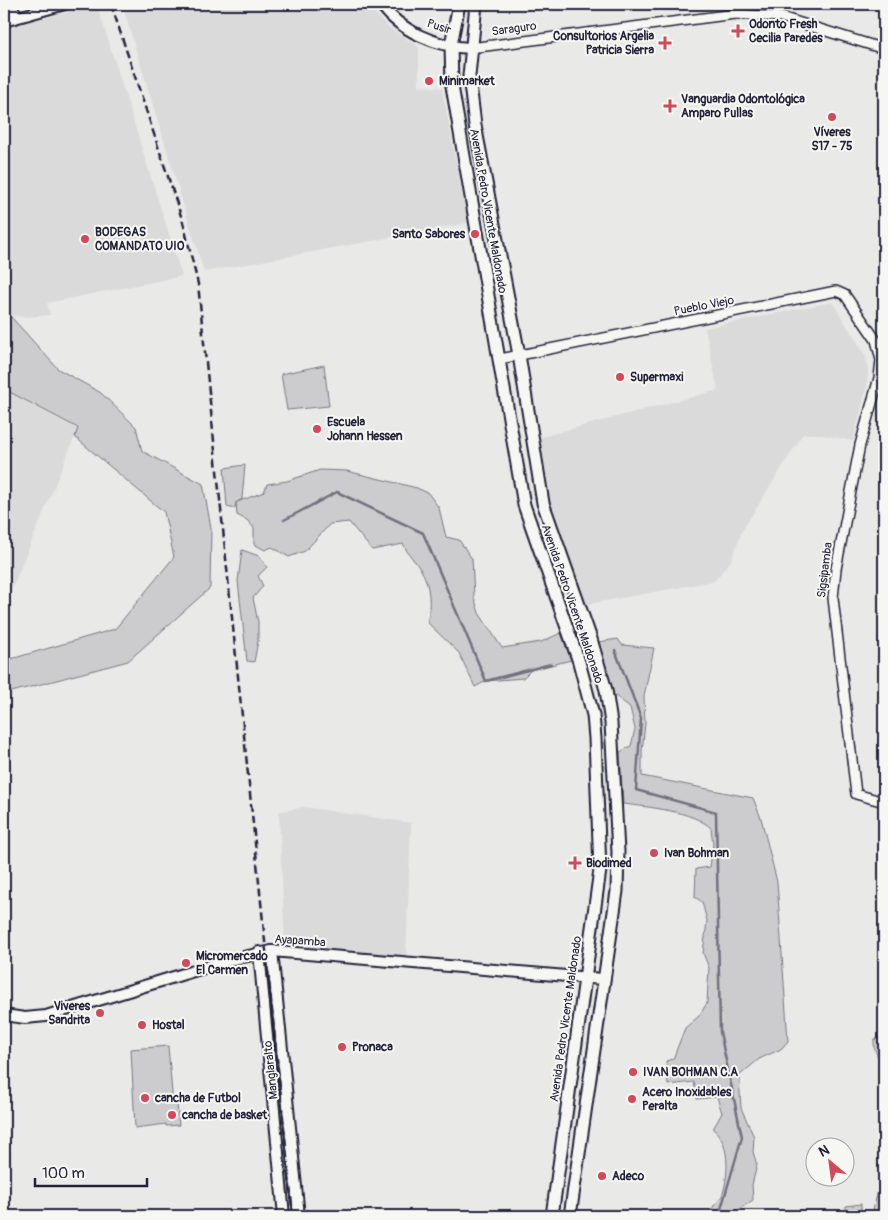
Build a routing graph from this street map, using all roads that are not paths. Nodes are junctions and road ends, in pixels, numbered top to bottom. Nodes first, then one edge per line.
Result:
1 (64, 4) edge
2 (381, 4) edge
3 (459, 4) edge
4 (476, 4) edge
5 (4, 12) edge
6 (29, 12) junction
7 (4, 21) edge
8 (451, 45) junction
9 (470, 48) junction
10 (884, 49) edge
11 (880, 353) joint
12 (519, 355) junction
13 (500, 359) junction
14 (884, 802) edge
15 (272, 950) junction
16 (259, 952) junction
17 (586, 979) junction
18 (602, 979) junction
19 (4, 1014) edge
20 (284, 1216) edge
21 (299, 1216) edge
22 (552, 1216) edge
23 (570, 1216) edge

1 - 6 main road
2 - 8 main road, Pusir
3 - 8 main road, Avenida Pedro Vicente Maldonado
4 - 9 main road, Avenida Pedro Vicente Maldonado
5 - 6 main road
6 - 7 main road
8 - 9 main road, Pusir
8 - 13 main road, Avenida Pedro Vicente Maldonado
9 - 10 street, Saraguro
9 - 12 main road, Avenida Pedro Vicente Maldonado
11 - 12 street, Pueblo Viejo
11 - 14 street, Sigsipamba
12 - 13 street, Pueblo Viejo
12 - 18 main road, Avenida Pedro Vicente Maldonado
13 - 17 main road, Avenida Pedro Vicente Maldonado
15 - 16 main road, Ayapamba
15 - 17 main road, Ayapamba
15 - 21 main road, Manglaralto
16 - 19 main road, Ayapamba
16 - 20 main road, Manglaralto
17 - 18 main road, Ayapamba
17 - 22 main road, Avenida Pedro Vicente Maldonado
18 - 23 main road, Avenida Pedro Vicente Maldonado

